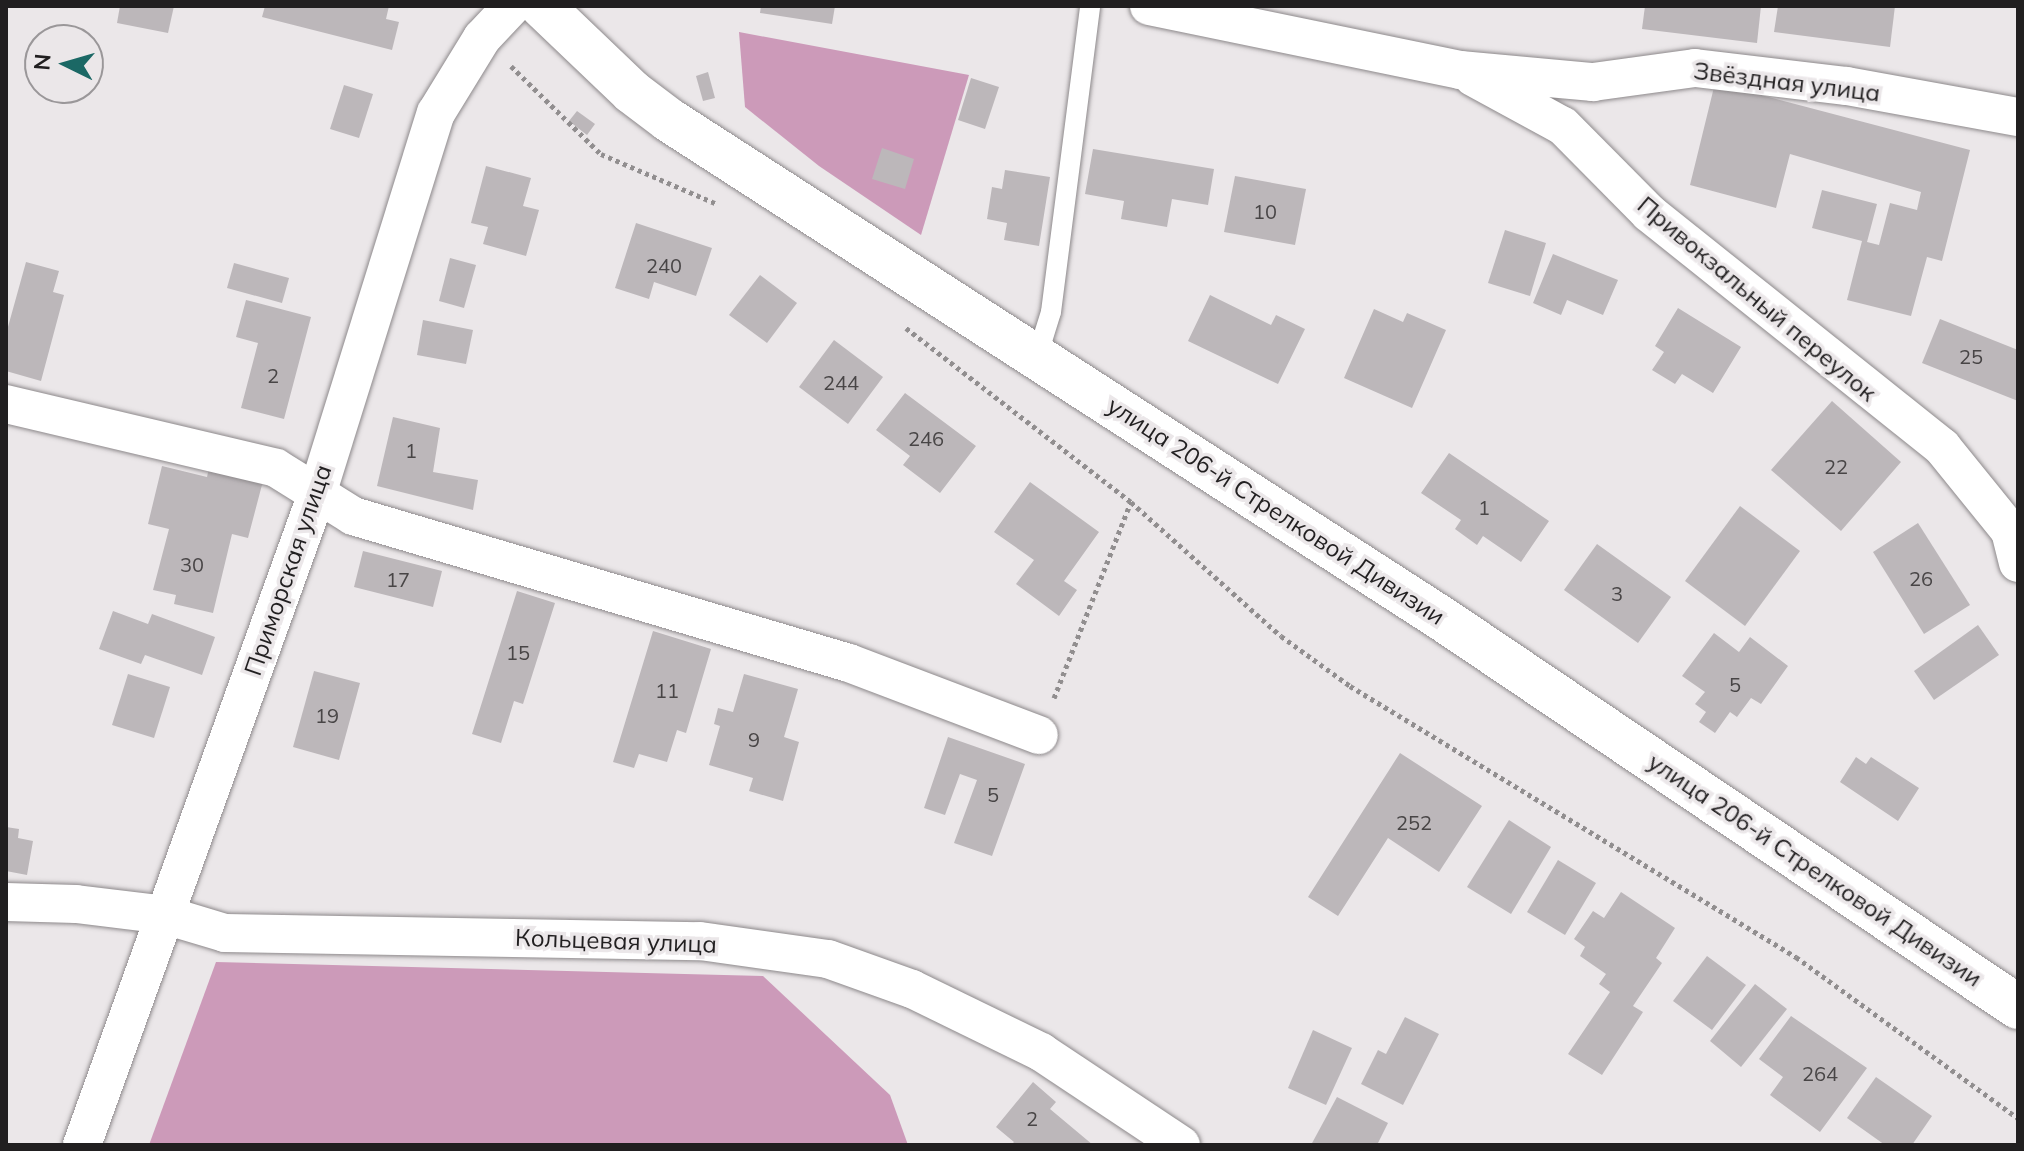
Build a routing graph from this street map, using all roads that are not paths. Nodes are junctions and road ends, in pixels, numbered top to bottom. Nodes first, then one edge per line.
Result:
1 (512, 6) edge
2 (542, 6) edge
3 (1090, 6) edge
4 (1149, 6) edge
5 (1460, 70) junction
6 (2018, 117) edge
7 (1037, 357) junction
8 (6, 404) edge
9 (318, 491) junction
10 (2018, 563) edge
11 (1039, 735) road end
12 (6, 902) edge
13 (165, 915) junction
14 (2018, 1007) edge
15 (82, 1145) edge
16 (1181, 1145) edge

1 - 9 street, Приморская улица
2 - 7 main road, улица 206-й Стрелковой Дивизии
3 - 7 lane
4 - 5 street
5 - 6 street, Звёздная улица
5 - 10 street, Привокзальный переулок
7 - 14 main road, улица 206-й Стрелковой Дивизии
8 - 9 street
9 - 11 street
9 - 13 street, Приморская улица
12 - 13 street, Кольцевая улица
13 - 15 street, Приморская улица
13 - 16 street, Кольцевая улица

